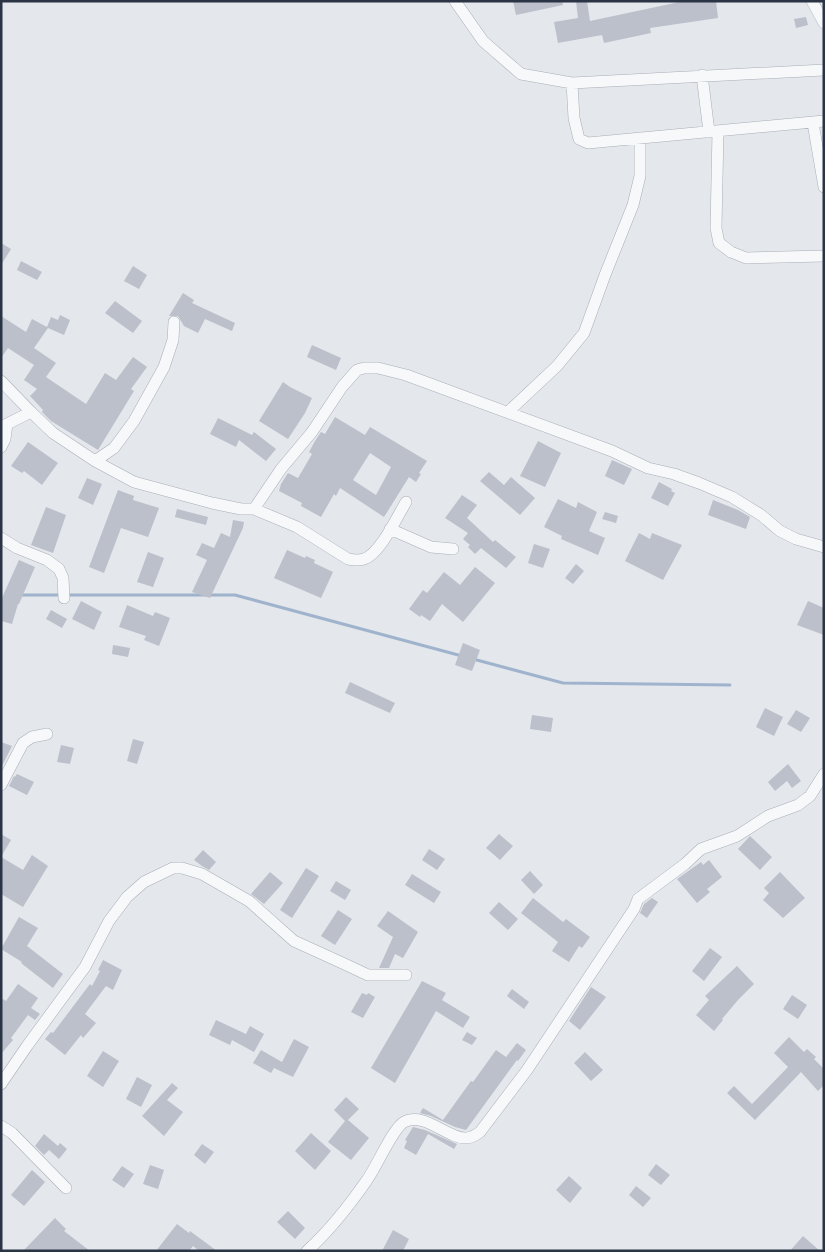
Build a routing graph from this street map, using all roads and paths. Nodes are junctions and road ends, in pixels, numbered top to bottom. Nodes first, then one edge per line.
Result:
1 (455, 1) edge
2 (812, 1) edge
3 (824, 23) edge
4 (824, 70) edge
5 (702, 75) junction
6 (572, 83) junction
7 (818, 122) edge
8 (714, 132) junction
9 (640, 138) junction
10 (824, 187) edge
11 (824, 256) edge
12 (174, 322) dead end
13 (1, 381) edge
14 (31, 412) junction
15 (508, 412) junction
16 (4, 426) edge
17 (1, 447) edge
18 (95, 461) junction
19 (406, 502) dead end
20 (254, 509) junction
21 (390, 529) junction
22 (1, 538) edge
23 (824, 547) edge
24 (453, 549) dead end
25 (64, 598) dead end
26 (47, 734) dead end
27 (824, 774) edge
28 (1, 785) edge
29 (406, 975) dead end
30 (1, 1084) edge
31 (1, 1126) edge
32 (66, 1188) dead end
33 (307, 1251) edge

1 - 6 street
2 - 3 street
4 - 5 street
5 - 6 street
5 - 8 street
6 - 9 street
7 - 8 street
7 - 10 street
8 - 9 street
8 - 11 street
9 - 15 street
12 - 18 street
13 - 14 street
14 - 16 street
14 - 18 street
15 - 20 street
15 - 23 street
16 - 17 street
18 - 20 street
19 - 21 street
20 - 21 street
21 - 24 street
22 - 25 street
26 - 28 street
27 - 33 street
29 - 30 street
31 - 32 street

